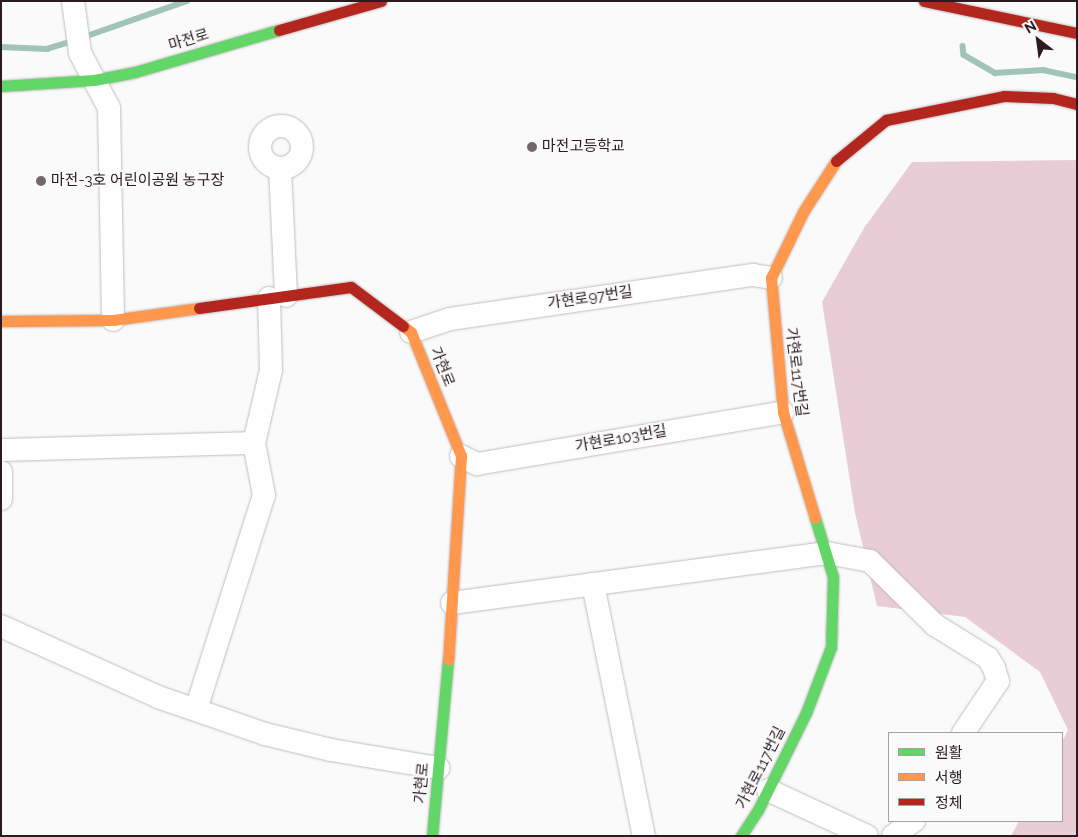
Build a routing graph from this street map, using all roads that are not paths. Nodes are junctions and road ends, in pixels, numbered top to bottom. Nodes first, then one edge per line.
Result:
1 (73, 1) edge
2 (381, 1) edge
3 (924, 1) edge
4 (1077, 33) edge
5 (94, 80) junction
6 (1, 86) edge
7 (1077, 104) edge
8 (280, 168) dead end
9 (771, 278) junction
10 (278, 297) junction
11 (113, 320) junction
12 (1, 321) edge
13 (411, 332) junction
14 (783, 412) junction
15 (254, 443) junction
16 (1, 450) edge
17 (461, 456) junction
18 (1, 472) edge
19 (1, 499) edge
20 (827, 553) junction
21 (593, 584) junction
22 (452, 602) junction
23 (1, 626) edge
24 (196, 710) junction
25 (964, 732) edge
26 (438, 768) junction
27 (768, 790) junction
28 (913, 822) edge
29 (432, 836) edge
30 (644, 836) edge
31 (741, 836) edge
32 (867, 836) edge
33 (893, 836) edge

1 - 5 street
2 - 5 street, 마전로
3 - 4 street
5 - 6 street, 마전로
5 - 11 street
7 - 9 street
8 - 10 street
9 - 13 street, 가현로97번길
9 - 14 street, 가현로117번길
10 - 11 street
10 - 13 street
10 - 15 street
11 - 12 street
13 - 17 street, 가현로
14 - 17 street, 가현로103번길
14 - 20 street, 가현로117번길
15 - 16 street
15 - 24 street
17 - 22 street, 가현로
18 - 19 street
20 - 21 street
20 - 25 street
20 - 27 street, 가현로117번길
21 - 22 street
21 - 30 street
22 - 26 street, 가현로
23 - 24 street
24 - 26 street
26 - 29 street, 가현로
27 - 31 street, 가현로117번길
27 - 32 street
28 - 33 street

